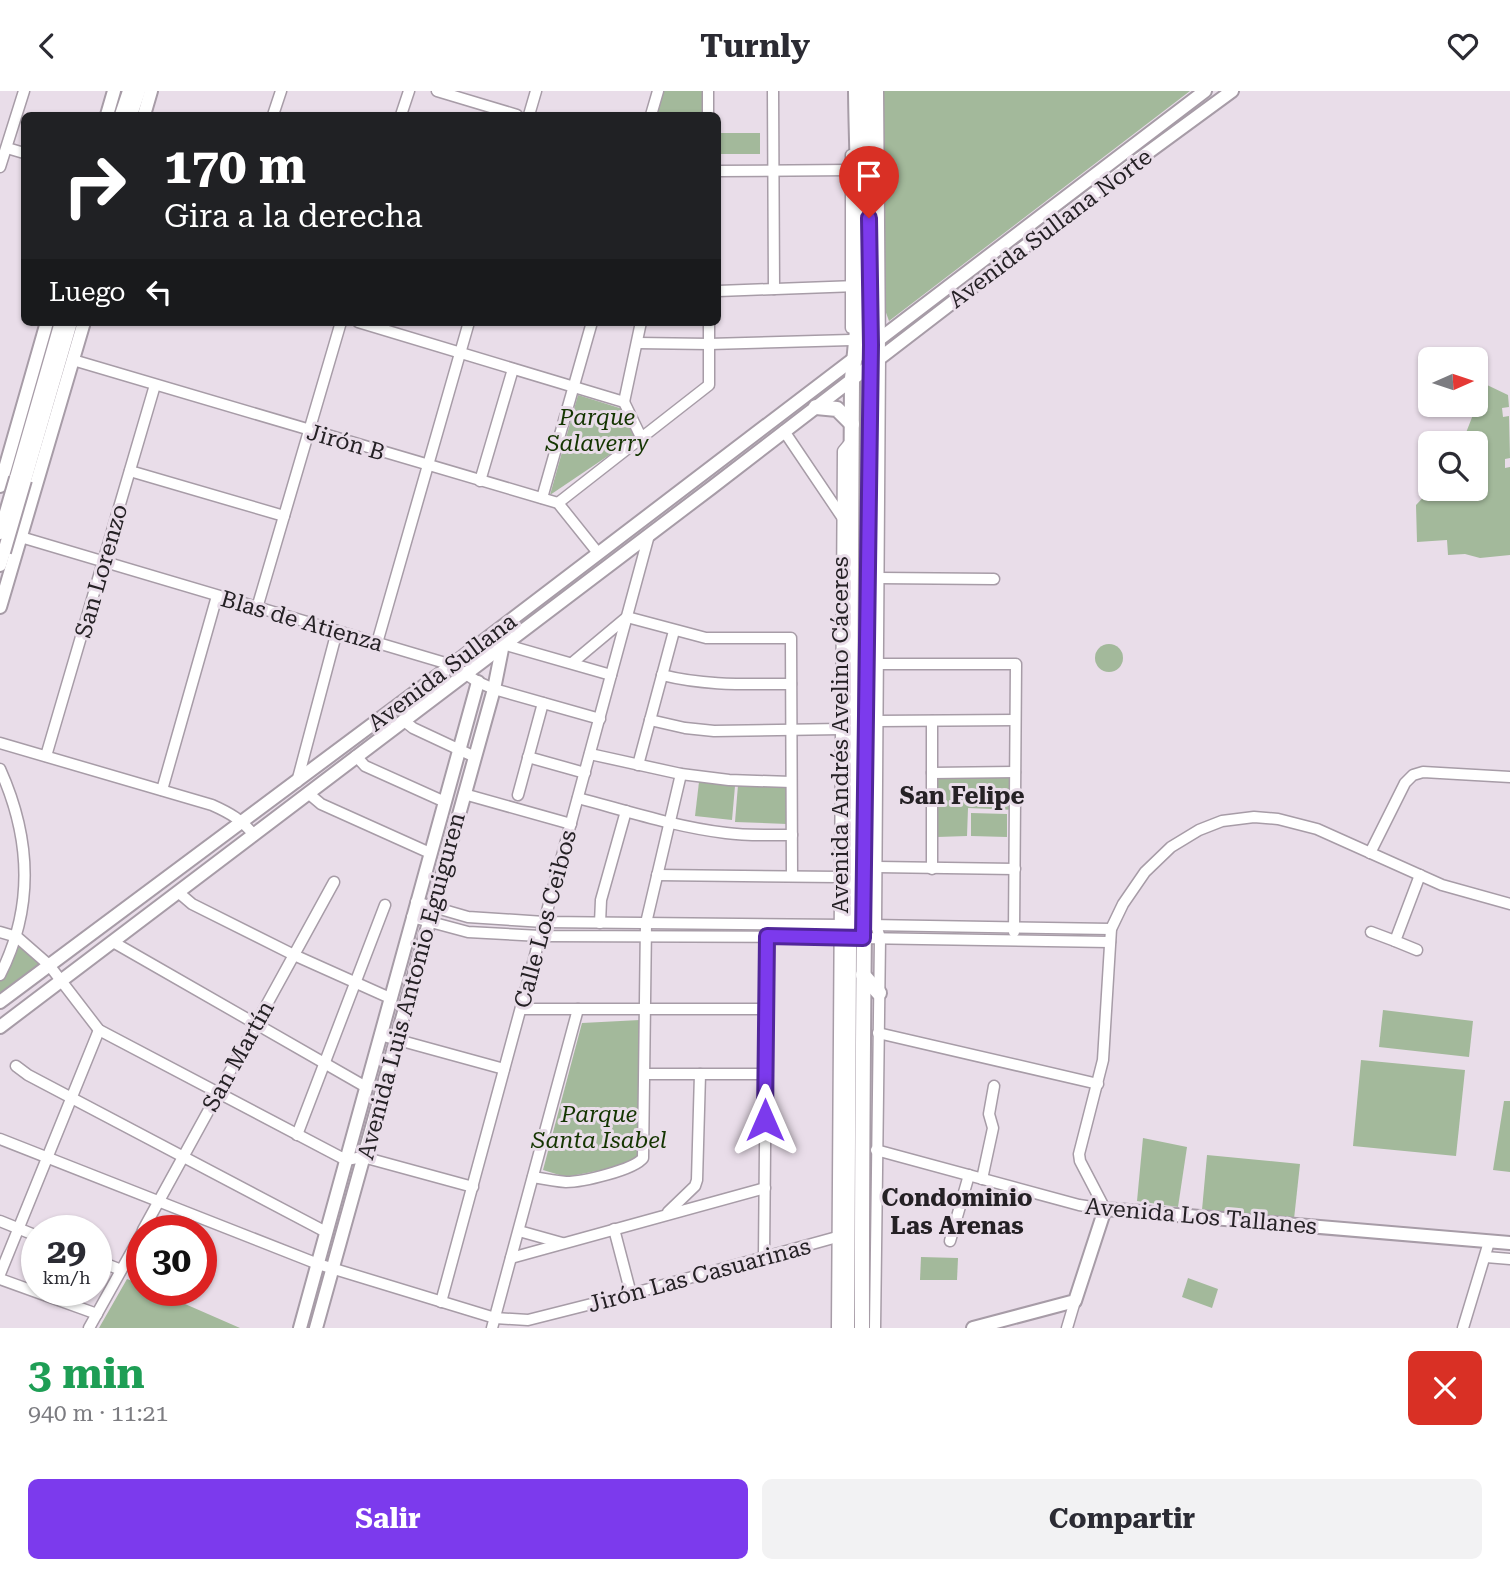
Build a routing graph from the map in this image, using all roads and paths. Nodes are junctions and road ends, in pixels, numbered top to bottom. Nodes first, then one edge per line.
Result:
1 (24, 91) edge
2 (114, 91) edge
3 (129, 91) edge
4 (139, 91) edge
5 (151, 91) edge
6 (281, 91) edge
7 (409, 91) edge
8 (437, 91) edge
9 (536, 91) edge
10 (658, 91) edge
11 (708, 91) edge
12 (773, 91) edge
13 (850, 91) edge
14 (856, 91) edge
15 (868, 91) edge
16 (878, 91) edge
17 (1205, 91) edge
18 (1232, 91) edge
19 (108, 112) edge
20 (122, 112) edge
21 (132, 112) edge
22 (145, 112) edge
23 (274, 112) edge
24 (402, 112) edge
25 (507, 112) edge
26 (530, 112) edge
27 (652, 112) edge
28 (708, 112) edge
29 (4, 154) edge
30 (0, 167) edge
31 (773, 170) junction
32 (851, 170) junction
33 (721, 171) edge
34 (854, 286) junction
35 (774, 289) junction
36 (721, 291) edge
37 (46, 326) edge
38 (60, 326) edge
39 (70, 326) edge
40 (83, 326) edge
41 (340, 326) edge
42 (371, 326) edge
43 (468, 326) edge
44 (591, 326) edge
45 (640, 326) edge
46 (709, 326) edge
47 (850, 339) junction
48 (875, 341) junction
49 (637, 344) junction
50 (709, 345) junction
51 (460, 353) junction
52 (855, 359) junction
53 (73, 360) junction
54 (875, 362) junction
55 (513, 369) junction
56 (830, 378) junction
57 (852, 378) junction
58 (155, 385) junction
59 (573, 387) junction
60 (839, 389) junction
61 (625, 402) junction
62 (816, 407) junction
63 (852, 424) junction
64 (309, 431) junction
65 (784, 431) junction
66 (641, 437) junction
67 (852, 440) junction
68 (428, 465) junction
69 (130, 471) junction
70 (13, 481) edge
71 (480, 481) junction
72 (0, 492) edge
73 (542, 498) junction
74 (31, 503) junction
75 (558, 503) junction
76 (284, 516) junction
77 (842, 517) junction
78 (641, 520) junction
79 (0, 532) edge
80 (649, 535) junction
81 (21, 537) junction
82 (598, 553) junction
83 (103, 562) junction
84 (0, 565) edge
85 (879, 578) junction
86 (994, 579) dead end
87 (217, 596) junction
88 (0, 607) edge
89 (257, 608) junction
90 (627, 617) junction
91 (337, 631) junction
92 (674, 631) junction
93 (377, 643) junction
94 (503, 644) junction
95 (572, 663) junction
96 (878, 664) junction
97 (452, 665) junction
98 (463, 674) junction
99 (611, 675) junction
100 (662, 675) junction
101 (478, 682) junction
102 (791, 684) junction
103 (494, 689) junction
104 (543, 703) junction
105 (600, 719) junction
106 (403, 720) junction
107 (650, 720) junction
108 (1015, 720) junction
109 (878, 721) junction
110 (932, 721) junction
111 (841, 729) junction
112 (791, 730) junction
113 (0, 743) edge
114 (459, 750) junction
115 (590, 754) junction
116 (46, 756) junction
117 (356, 756) junction
118 (475, 757) junction
119 (528, 757) junction
120 (638, 765) junction
121 (0, 769) edge
122 (1015, 772) junction
123 (585, 773) junction
124 (932, 773) junction
125 (681, 774) junction
126 (1510, 777) edge
127 (297, 782) junction
128 (791, 782) junction
129 (162, 790) junction
130 (308, 793) junction
131 (464, 794) junction
132 (518, 795) dead end
133 (578, 798) junction
134 (444, 802) junction
135 (626, 811) junction
136 (244, 822) junction
137 (669, 822) junction
138 (571, 824) junction
139 (254, 835) junction
140 (792, 835) junction
141 (430, 853) junction
142 (1370, 853) junction
143 (877, 867) junction
144 (932, 869) junction
145 (1015, 869) junction
146 (657, 875) junction
147 (1420, 875) junction
148 (792, 876) junction
149 (839, 877) junction
150 (334, 882) dead end
151 (178, 892) junction
152 (416, 902) junction
153 (1510, 904) edge
154 (385, 905) dead end
155 (432, 908) junction
156 (412, 917) junction
157 (428, 922) junction
158 (544, 922) junction
159 (600, 923) junction
160 (646, 923) junction
161 (767, 925) junction
162 (1014, 928) junction
163 (1111, 929) junction
164 (854, 931) junction
165 (0, 932) edge
166 (1371, 933) dead end
167 (540, 936) junction
168 (767, 936) junction
169 (17, 937) junction
170 (646, 938) junction
171 (880, 938) junction
172 (1014, 940) junction
173 (1395, 941) junction
174 (113, 942) junction
175 (1110, 942) junction
176 (1417, 950) dead end
177 (294, 955) junction
178 (49, 965) junction
179 (0, 975) edge
180 (863, 975) junction
181 (62, 981) junction
182 (355, 982) junction
183 (879, 993) junction
184 (390, 998) junction
185 (0, 1002) edge
186 (521, 1009) junction
187 (578, 1009) junction
188 (645, 1009) junction
189 (766, 1009) junction
190 (256, 1024) junction
191 (0, 1027) edge
192 (99, 1030) junction
193 (878, 1033) junction
194 (380, 1035) junction
195 (396, 1040) junction
196 (324, 1064) junction
197 (16, 1066) dead end
198 (505, 1069) junction
199 (646, 1074) junction
200 (700, 1074) junction
201 (765, 1074) junction
202 (1098, 1084) junction
203 (994, 1086) dead end
204 (366, 1087) junction
205 (219, 1092) junction
206 (72, 1097) junction
207 (297, 1135) junction
208 (0, 1139) edge
209 (876, 1150) junction
210 (184, 1156) junction
211 (363, 1157) junction
212 (48, 1158) junction
213 (346, 1160) junction
214 (969, 1175) junction
215 (533, 1177) junction
216 (982, 1179) junction
217 (697, 1180) junction
218 (473, 1187) junction
219 (765, 1188) junction
220 (159, 1201) junction
221 (699, 1205) junction
222 (1105, 1209) junction
223 (666, 1214) junction
224 (151, 1215) edge
225 (0, 1221) edge
226 (18, 1228) junction
227 (21, 1229) edge
228 (614, 1229) junction
229 (519, 1231) junction
230 (326, 1232) junction
231 (837, 1237) junction
232 (950, 1241) dead end
233 (1489, 1242) junction
234 (562, 1244) junction
235 (1510, 1244) edge
236 (764, 1257) junction
237 (1486, 1257) junction
238 (511, 1258) junction
239 (1510, 1259) edge
240 (126, 1261) edge
241 (318, 1264) junction
242 (112, 1266) edge
243 (332, 1269) junction
244 (121, 1270) junction
245 (0, 1276) edge
246 (631, 1294) junction
247 (1075, 1301) junction
248 (441, 1302) junction
249 (97, 1314) junction
250 (494, 1323) edge
251 (89, 1328) edge
252 (300, 1328) edge
253 (316, 1328) edge
254 (837, 1328) edge
255 (847, 1328) edge
256 (862, 1328) edge
257 (875, 1328) edge
258 (973, 1328) edge
259 (1068, 1328) edge
260 (1463, 1328) edge

1 - 29 street
2 - 19 main road
3 - 20 main road
4 - 21 main road
5 - 22 main road
6 - 23 street
7 - 24 street
8 - 25 street
9 - 26 street
10 - 27 street
11 - 28 street
12 - 31 street
13 - 32 street, Avenida Andrés Avelino Cáceres
14 - 34 highway, Avenida Andrés Avelino Cáceres
15 - 48 highway, Avenida Andrés Avelino Cáceres
16 - 48 street, Avenida Andrés Avelino Cáceres
17 - 48 main road, Avenida Sullana Norte
18 - 54 main road, Avenida Sullana Norte
29 - 30 street
31 - 32 street
31 - 33 street
31 - 35 street
32 - 34 street, Avenida Andrés Avelino Cáceres
34 - 35 street
34 - 47 street, Avenida Andrés Avelino Cáceres
34 - 52 highway, Avenida Andrés Avelino Cáceres
35 - 36 street
37 - 70 main road
38 - 70 main road
39 - 70 main road
40 - 53 main road
41 - 64 street
42 - 51 street
43 - 51 street
44 - 59 street
45 - 49 street
46 - 50 street
47 - 50 street
47 - 52 street, Avenida Andrés Avelino Cáceres
48 - 52 main road, Avenida Sullana
48 - 54 highway, Avenida Andrés Avelino Cáceres
49 - 50 street
49 - 61 street
50 - 66 street
51 - 55 street
51 - 68 street
52 - 56 main road, Avenida Sullana
52 - 57 highway, Avenida Andrés Avelino Cáceres
53 - 58 street, Jirón B
53 - 70 main road
54 - 57 main road, Avenida Sullana
54 - 85 street, Avenida Andrés Avelino Cáceres
54 - 164 highway, Avenida Andrés Avelino Cáceres
55 - 59 street
55 - 71 street
56 - 60 main road
56 - 78 main road, Avenida Sullana
57 - 60 main road, Avenida Sullana
57 - 63 highway, Avenida Andrés Avelino Cáceres
58 - 64 street, Jirón B
58 - 69 street, San Lorenzo
59 - 61 street
59 - 73 street
60 - 62 main road, Avenida Sullana
61 - 66 street
62 - 63 highway
62 - 65 main road, Avenida Sullana
63 - 67 highway, Avenida Andrés Avelino Cáceres
64 - 68 street, Jirón B
64 - 76 street
65 - 77 street
65 - 80 main road, Avenida Sullana
66 - 75 street
67 - 77 street, Avenida Andrés Avelino Cáceres
67 - 164 highway, Avenida Andrés Avelino Cáceres
68 - 71 street, Jirón B
68 - 93 street
69 - 76 street
69 - 83 street, San Lorenzo
70 - 74 main road
70 - 79 main road, bridge
70 - 84 main road, bridge
71 - 73 street, Jirón B
72 - 74 main road
73 - 75 street, Jirón B
74 - 81 main road
75 - 82 street
76 - 89 street
77 - 111 street, Avenida Andrés Avelino Cáceres
78 - 80 main road
78 - 82 main road, Avenida Sullana
79 - 81 street, Blas de Atienza
80 - 90 street, Calle Los Ceibos
80 - 94 main road, Avenida Sullana
81 - 83 street, Blas de Atienza
81 - 88 main road
82 - 97 main road, Avenida Sullana
83 - 87 street, Blas de Atienza
83 - 116 street, San Lorenzo
85 - 86 street
85 - 96 street, Avenida Andrés Avelino Cáceres
87 - 89 street, Blas de Atienza
87 - 129 street
89 - 91 street, Blas de Atienza
90 - 92 street
90 - 95 street
90 - 99 street, Calle Los Ceibos
91 - 93 street, Blas de Atienza
91 - 127 street
92 - 100 street
92 - 102 street
93 - 97 street, Blas de Atienza
94 - 95 street
94 - 98 main road, Avenida Sullana
94 - 103 main road, Avenida Luis Antonio Eguiguren
95 - 99 street
96 - 108 street
96 - 109 street, Avenida Andrés Avelino Cáceres
97 - 98 street, Blas de Atienza
97 - 127 main road, Avenida Sullana
98 - 101 street, Blas de Atienza
98 - 106 main road, Avenida Sullana
99 - 105 street, Calle Los Ceibos
100 - 102 street
100 - 107 street
101 - 103 street, Blas de Atienza
101 - 114 main road, Avenida Luis Antonio Eguiguren
102 - 112 street
103 - 104 street, Blas de Atienza
103 - 118 main road, Avenida Luis Antonio Eguiguren
104 - 105 street, Blas de Atienza
104 - 119 street
105 - 115 street, Calle Los Ceibos
106 - 114 street
106 - 117 main road, Avenida Sullana
107 - 112 street
107 - 120 street
108 - 110 street
108 - 122 street
109 - 110 street
109 - 143 street, Avenida Andrés Avelino Cáceres
110 - 124 street
111 - 112 street
111 - 149 street, Avenida Andrés Avelino Cáceres
112 - 128 street
113 - 116 street
114 - 118 street
114 - 134 main road, Avenida Luis Antonio Eguiguren
115 - 120 street
115 - 123 street, Calle Los Ceibos
116 - 129 street
117 - 130 main road, Avenida Sullana
117 - 134 street
118 - 131 main road, Avenida Luis Antonio Eguiguren
119 - 123 street
119 - 132 street
120 - 125 street
121 - 169 street
122 - 124 street
122 - 145 street
123 - 133 street, Calle Los Ceibos
124 - 144 street
125 - 128 street
125 - 137 street
126 - 142 street
127 - 136 main road, Avenida Sullana
128 - 140 street
129 - 136 street
130 - 139 main road, Avenida Sullana
130 - 141 street
131 - 138 street
131 - 155 main road, Avenida Luis Antonio Eguiguren
133 - 135 street
133 - 138 street, Calle Los Ceibos
134 - 141 main road, Avenida Luis Antonio Eguiguren
135 - 137 street
135 - 159 street
136 - 139 street
136 - 178 main road, Avenida Sullana
137 - 140 street
137 - 146 street
138 - 158 street, Calle Los Ceibos
139 - 151 main road, Avenida Sullana
140 - 148 street
141 - 152 main road, Avenida Luis Antonio Eguiguren
142 - 147 street
142 - 163 street
143 - 144 street
143 - 164 street, Avenida Andrés Avelino Cáceres
144 - 145 street
145 - 162 street
146 - 148 street
146 - 160 street
147 - 153 street
147 - 173 street
148 - 149 street
149 - 164 street, Avenida Andrés Avelino Cáceres
150 - 177 street, San Martín
151 - 174 main road, Avenida Sullana
151 - 177 street
152 - 155 street
152 - 156 main road, Avenida Luis Antonio Eguiguren
154 - 182 street
155 - 157 main road, Avenida Luis Antonio Eguiguren
155 - 158 street
156 - 157 street
156 - 184 main road, Avenida Luis Antonio Eguiguren
157 - 167 street
157 - 195 main road, Avenida Luis Antonio Eguiguren
158 - 159 street
158 - 167 street, Calle Los Ceibos
159 - 160 street
160 - 161 street
160 - 170 street
161 - 164 street
161 - 168 street
162 - 163 street
162 - 164 street
162 - 172 street
163 - 175 street
164 - 168 street
164 - 171 street
164 - 171 street, Avenida Andrés Avelino Cáceres
164 - 180 highway, Avenida Andrés Avelino Cáceres
164 - 231 street, Avenida Andrés Avelino Cáceres
164 - 255 highway, Avenida Andrés Avelino Cáceres
165 - 169 street
166 - 173 street
167 - 170 street
167 - 186 street, Calle Los Ceibos
168 - 170 street
168 - 189 street
169 - 178 street
169 - 179 street
170 - 188 street
171 - 172 street
171 - 183 street, Avenida Andrés Avelino Cáceres
172 - 175 street
173 - 176 street
174 - 181 main road, Avenida Sullana
174 - 190 street
175 - 202 street
177 - 182 street
177 - 190 street, San Martín
178 - 181 street
178 - 185 main road, Avenida Sullana
180 - 183 highway
180 - 256 highway, Avenida Andrés Avelino Cáceres
181 - 191 main road, Avenida Sullana
181 - 192 street
182 - 184 street
182 - 196 street
183 - 193 street, Avenida Andrés Avelino Cáceres
184 - 194 main road, Avenida Luis Antonio Eguiguren
186 - 187 street
186 - 198 street, Calle Los Ceibos
187 - 188 street
187 - 215 street
188 - 189 street
188 - 199 street
189 - 201 street
190 - 196 street
190 - 205 street, San Martín
192 - 205 street
192 - 206 street
193 - 202 street
193 - 209 street, Avenida Andrés Avelino Cáceres
194 - 195 street
194 - 204 main road, Avenida Luis Antonio Eguiguren
195 - 198 street
195 - 211 main road, Avenida Luis Antonio Eguiguren
196 - 204 street
196 - 207 street
197 - 206 street
198 - 218 street, Calle Los Ceibos
199 - 200 street
199 - 215 street
200 - 201 street
200 - 217 street
201 - 219 street
202 - 222 street
203 - 216 street
204 - 213 main road, Avenida Luis Antonio Eguiguren
205 - 207 street
205 - 210 street, San Martín
206 - 210 street
206 - 212 street
207 - 213 street
208 - 212 street, Jirón Las Casuarinas
209 - 214 street, Avenida Los Tallanes
209 - 257 street, Avenida Andrés Avelino Cáceres
210 - 220 street, San Martín
210 - 230 street
211 - 213 street
211 - 218 street
211 - 243 main road, Avenida Luis Antonio Eguiguren
212 - 220 street, Jirón Las Casuarinas
212 - 226 street
213 - 230 main road, Avenida Luis Antonio Eguiguren
214 - 216 street, Avenida Los Tallanes
214 - 232 street
215 - 229 street
216 - 222 street, Avenida Los Tallanes
217 - 221 street
217 - 223 street
218 - 248 street, Calle Los Ceibos
219 - 221 street
219 - 236 street
220 - 224 street, San Martín
220 - 241 street, Jirón Las Casuarinas
221 - 223 street
222 - 233 main road, Avenida Los Tallanes
222 - 247 main road
223 - 228 street
225 - 226 street
226 - 227 street
226 - 245 street
228 - 234 street
228 - 246 street
229 - 234 street
229 - 238 street
230 - 241 main road, Avenida Luis Antonio Eguiguren
231 - 236 street, Jirón Las Casuarinas
231 - 254 street, Avenida Andrés Avelino Cáceres
233 - 235 main road, Avenida Los Tallanes
233 - 237 street
234 - 238 street
236 - 246 street, Jirón Las Casuarinas
237 - 239 street
237 - 260 street
238 - 250 street
240 - 244 street, San Martín
241 - 243 street, Jirón Las Casuarinas
241 - 252 main road, Avenida Luis Antonio Eguiguren
242 - 244 street
243 - 248 street, Jirón Las Casuarinas
243 - 253 main road, Avenida Luis Antonio Eguiguren
244 - 249 street, San Martín
245 - 249 street
246 - 250 street, Jirón Las Casuarinas
247 - 258 main road
247 - 259 street
248 - 250 street, Jirón Las Casuarinas
249 - 251 street, San Martín

